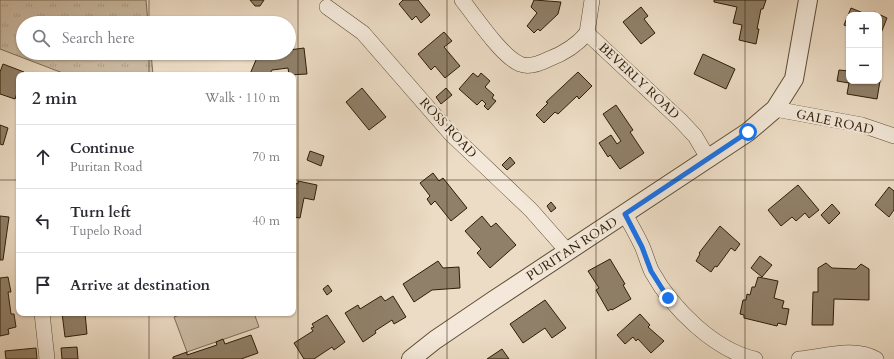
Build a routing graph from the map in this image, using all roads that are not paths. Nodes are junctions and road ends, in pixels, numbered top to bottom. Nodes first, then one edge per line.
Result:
1 (462, 0) edge
2 (592, 0) edge
3 (808, 0) edge
4 (327, 7) dead end
5 (587, 33) junction
6 (775, 109) junction
7 (894, 136) edge
8 (708, 158) junction
9 (625, 214) junction
10 (568, 252) junction
11 (42, 316) edge
12 (739, 357) edge
13 (47, 359) edge
14 (411, 359) edge
15 (755, 359) edge
16 (799, 359) edge
17 (876, 359) edge

1 - 5 street
2 - 5 street, BEVERLY ROAD
3 - 6 street, PURITAN ROAD
4 - 10 street, ROSS ROAD
5 - 8 street, BEVERLY ROAD
6 - 7 street, GALE ROAD
6 - 8 street, PURITAN ROAD
8 - 9 street, PURITAN ROAD
9 - 10 street, PURITAN ROAD
9 - 12 street
10 - 14 street, PURITAN ROAD
11 - 13 street
12 - 15 street
16 - 17 street

